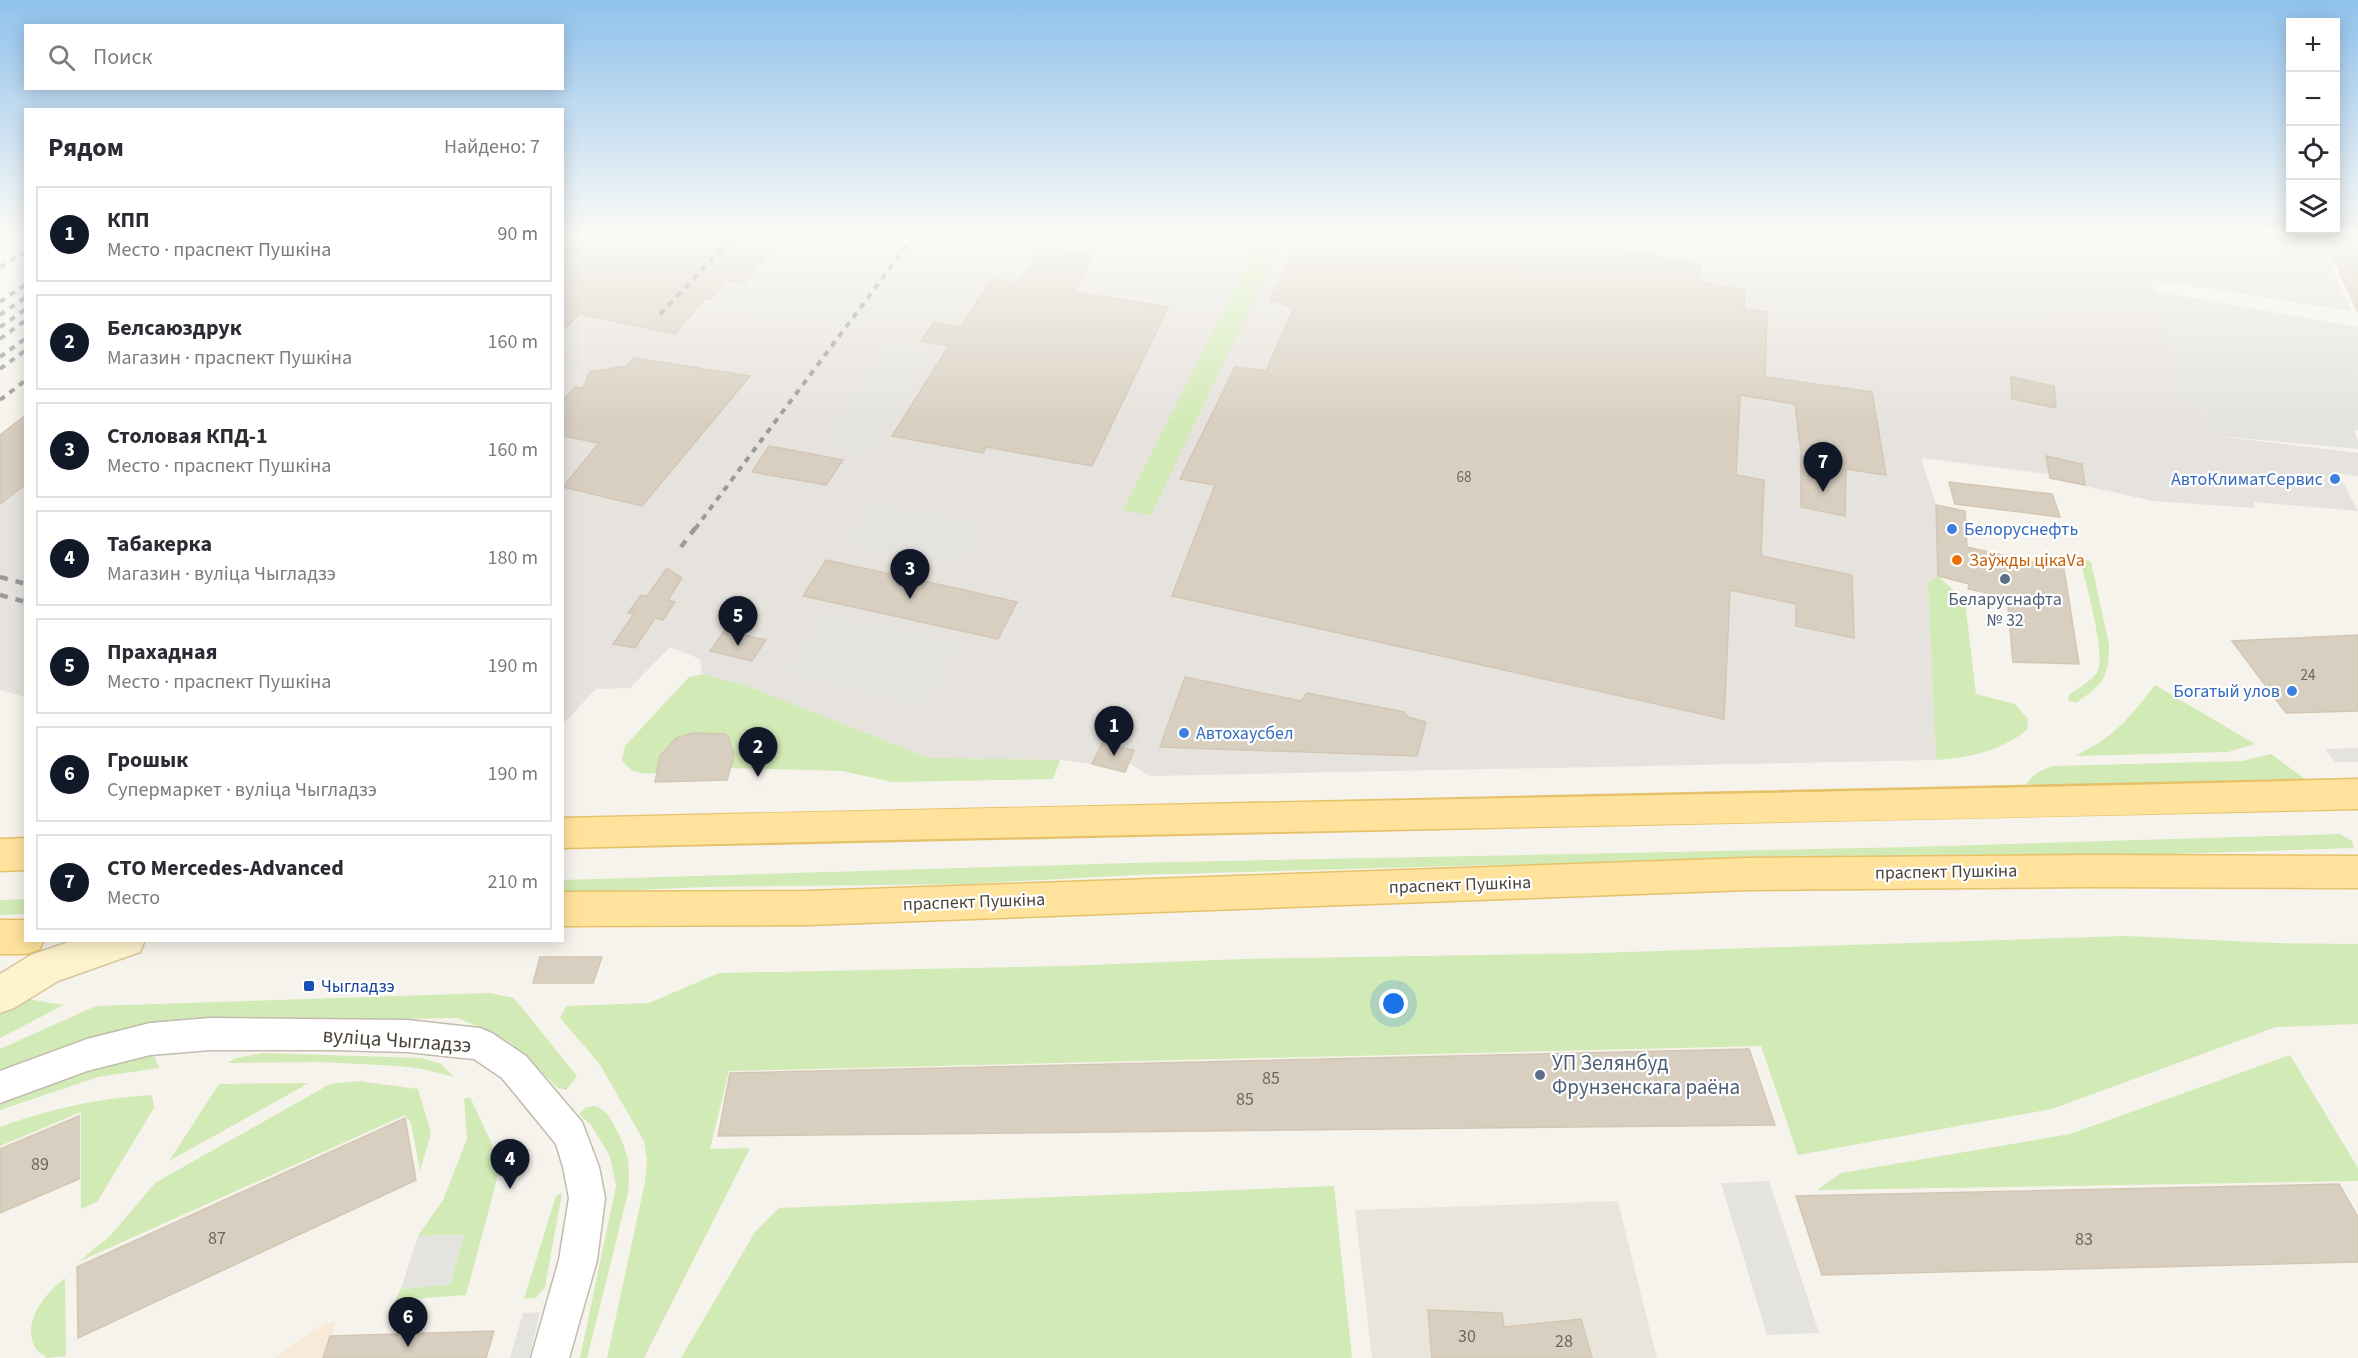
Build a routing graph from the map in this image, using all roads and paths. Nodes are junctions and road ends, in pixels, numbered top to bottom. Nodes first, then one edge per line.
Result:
1 (2352, 798) edge
2 (564, 833) edge
3 (24, 854) edge
4 (0, 855) edge
5 (2358, 872) edge
6 (564, 909) edge
7 (0, 937) edge
8 (24, 937) edge
9 (120, 942) edge
10 (0, 994) edge
11 (0, 1087) edge
12 (549, 1358) edge

1 - 2 main road
3 - 4 main road
5 - 6 main road, праспект Пушкіна
7 - 8 main road
9 - 10 street
11 - 12 street, вуліца Чыгладзэ

